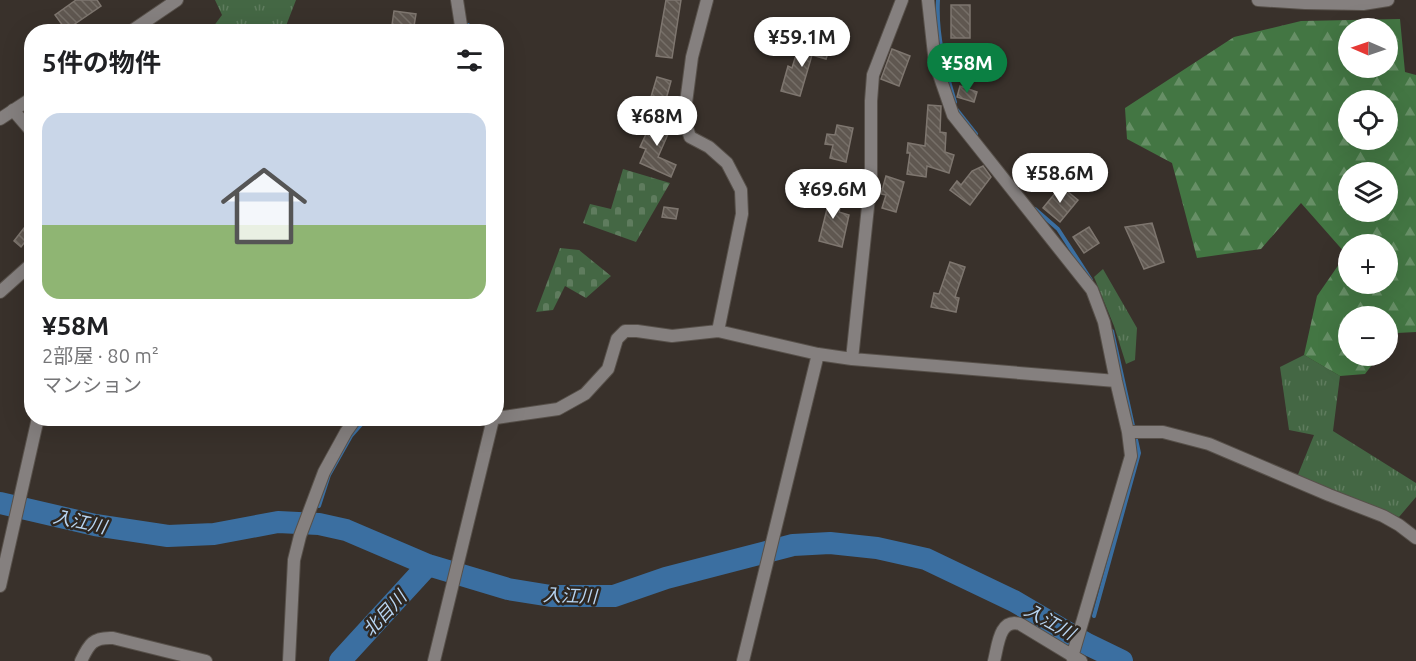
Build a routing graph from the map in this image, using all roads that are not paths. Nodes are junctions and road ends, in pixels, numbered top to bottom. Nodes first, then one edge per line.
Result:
1 (177, 0) edge
2 (457, 0) edge
3 (707, 0) edge
4 (902, 0) edge
5 (928, 0) edge
6 (1258, 0) edge
7 (1388, 0) edge
8 (1305, 2) edge
9 (142, 24) edge
10 (461, 24) edge
11 (24, 103) edge
12 (14, 110) junction
13 (0, 119) edge
14 (24, 122) edge
15 (24, 271) edge
16 (0, 292) edge
17 (718, 331) junction
18 (818, 354) junction
19 (852, 359) junction
20 (1116, 381) junction
21 (504, 417) edge
22 (36, 426) edge
23 (350, 426) edge
24 (492, 426) edge
25 (1128, 432) junction
26 (1416, 537) edge
27 (0, 586) edge
28 (1075, 656) edge
29 (81, 661) edge
30 (206, 661) edge
31 (288, 661) edge
32 (434, 661) edge
33 (743, 661) edge
34 (994, 661) edge

1 - 9 street
2 - 10 street
3 - 17 street
4 - 19 street
5 - 20 street
6 - 8 street
7 - 8 street
11 - 12 street
12 - 13 street
12 - 14 street
15 - 16 street
17 - 18 street
17 - 21 street
18 - 19 street
18 - 33 street
19 - 20 street
20 - 25 street
22 - 27 street
23 - 31 street
24 - 32 street
25 - 26 street
25 - 28 street
28 - 34 street
29 - 30 street

